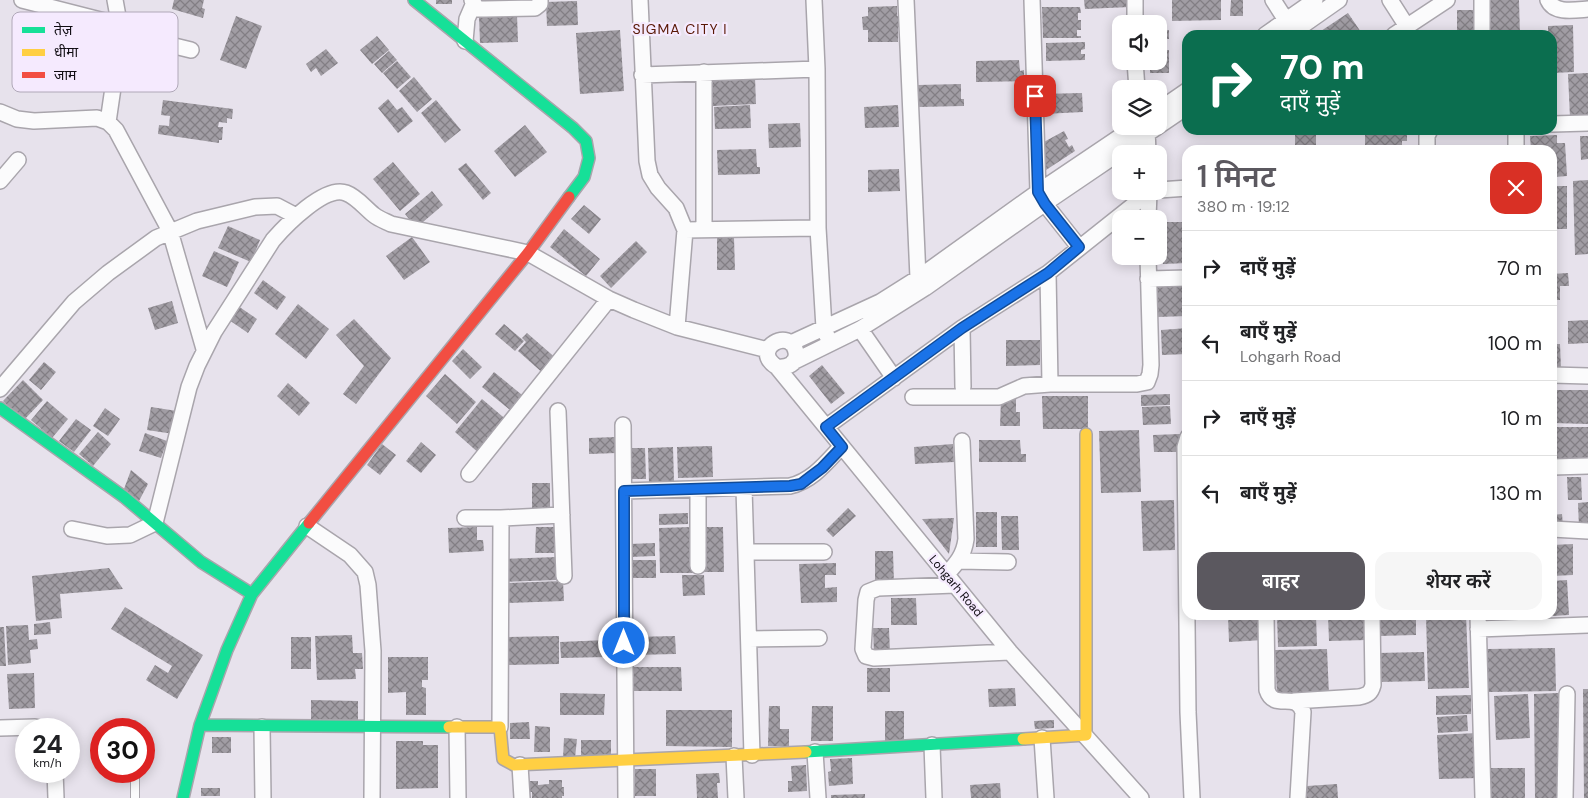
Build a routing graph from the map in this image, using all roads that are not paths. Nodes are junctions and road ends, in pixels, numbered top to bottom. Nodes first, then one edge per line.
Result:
1 (22, 0) edge
2 (414, 0) edge
3 (540, 0) edge
4 (640, 0) edge
5 (814, 0) edge
6 (906, 0) edge
7 (1032, 0) edge
8 (1135, 0) edge
9 (1273, 0) edge
10 (1315, 0) edge
11 (1339, 0) edge
12 (1390, 0) edge
13 (1447, 0) edge
14 (1482, 0) edge
15 (1548, 0) edge
16 (473, 2) edge
17 (1588, 9) edge
18 (63, 12) edge
19 (1135, 15) edge
20 (1290, 29) edge
21 (1400, 30) edge
22 (1402, 30) edge
23 (1482, 30) edge
24 (465, 41) junction
25 (178, 46) edge
26 (191, 50) dead end
27 (817, 69) junction
28 (704, 72) junction
29 (642, 75) junction
30 (112, 92) edge
31 (1182, 94) edge
32 (1167, 104) edge
33 (1182, 109) edge
34 (0, 112) edge
35 (1167, 117) edge
36 (108, 122) junction
37 (1588, 123) edge
38 (1557, 124) edge
39 (1135, 135) edge
40 (18, 160) dead end
41 (0, 181) edge
42 (1182, 188) edge
43 (1167, 189) edge
44 (1041, 198) junction
45 (1139, 200) edge
46 (296, 216) junction
47 (818, 228) junction
48 (704, 229) junction
49 (685, 230) junction
50 (170, 231) junction
51 (1079, 247) junction
52 (528, 253) junction
53 (1148, 265) edge
54 (1048, 273) junction
55 (1182, 278) edge
56 (1148, 279) junction
57 (922, 283) junction
58 (609, 299) junction
59 (676, 327) junction
60 (824, 328) junction
61 (962, 328) junction
62 (860, 329) junction
63 (791, 343) junction
64 (830, 344) junction
65 (204, 349) junction
66 (768, 350) junction
67 (793, 362) junction
68 (777, 367) junction
69 (1557, 375) edge
70 (1588, 376) edge
71 (894, 378) junction
72 (1050, 384) junction
73 (963, 387) dead end
74 (0, 389) edge
75 (913, 398) dead end
76 (0, 408) edge
77 (558, 411) dead end
78 (623, 425) dead end
79 (826, 427) junction
80 (1086, 434) dead end
81 (962, 441) dead end
82 (842, 447) junction
83 (1588, 466) edge
84 (1557, 467) edge
85 (469, 474) dead end
86 (744, 488) junction
87 (698, 489) junction
88 (624, 491) junction
89 (562, 515) junction
90 (466, 518) dead end
91 (501, 518) junction
92 (155, 524) junction
93 (307, 526) junction
94 (1557, 529) edge
95 (72, 530) dead end
96 (1588, 531) edge
97 (746, 552) junction
98 (824, 552) dead end
99 (959, 561) junction
100 (1008, 562) dead end
101 (698, 566) dead end
102 (564, 576) dead end
103 (951, 580) junction
104 (252, 594) junction
105 (1188, 620) edge
106 (1266, 620) edge
107 (1372, 620) edge
108 (1478, 622) edge
109 (1588, 625) edge
110 (819, 638) dead end
111 (749, 639) junction
112 (1010, 652) junction
113 (1567, 694) dead end
114 (1294, 701) junction
115 (200, 725) junction
116 (372, 726) junction
117 (262, 727) junction
118 (457, 727) junction
119 (500, 727) junction
120 (0, 728) edge
121 (15, 728) edge
122 (1086, 736) junction
123 (1042, 738) junction
124 (932, 745) junction
125 (815, 752) junction
126 (752, 755) junction
127 (734, 756) junction
128 (625, 761) junction
129 (520, 764) junction
130 (55, 783) edge
131 (134, 783) edge
132 (56, 798) edge
133 (135, 798) edge
134 (182, 798) edge
135 (263, 798) edge
136 (372, 798) edge
137 (458, 798) edge
138 (522, 798) edge
139 (626, 798) edge
140 (736, 798) edge
141 (818, 798) edge
142 (934, 798) edge
143 (1046, 798) edge
144 (1141, 798) edge
145 (1192, 798) edge
146 (1298, 798) edge
147 (1483, 798) edge
148 (1565, 798) edge

1 - 18 street
2 - 24 street
3 - 16 street
4 - 29 street
5 - 27 street
6 - 57 street
7 - 44 street
8 - 19 street
9 - 20 street
10 - 20 street
11 - 20 street
12 - 21 street
13 - 22 street
14 - 23 street
15 - 17 street
16 - 24 street
24 - 52 street
25 - 26 street
27 - 28 street
27 - 47 street
28 - 29 street
28 - 48 street
29 - 49 street
30 - 36 street
31 - 32 street
33 - 35 street
34 - 36 street
36 - 50 street
37 - 38 street
39 - 44 street
40 - 41 street
42 - 43 street
44 - 51 street
44 - 57 street
45 - 51 street
46 - 50 street
46 - 52 street
46 - 65 street
47 - 48 street
47 - 60 street
48 - 49 street
49 - 59 street
50 - 65 street
50 - 74 street
51 - 54 street
52 - 58 street
52 - 93 street
53 - 56 street
54 - 61 street
54 - 72 street
55 - 56 street
56 - 72 street
57 - 60 street
57 - 62 street
58 - 59 street
58 - 85 street
59 - 66 street
60 - 63 street
60 - 64 street
61 - 71 street
61 - 73 street
62 - 64 street
62 - 71 street
63 - 66 street
63 - 67 street
64 - 67 street
65 - 92 street
66 - 68 street
67 - 68 street
68 - 79 street, Lohgarh Road
69 - 70 street
71 - 79 street
72 - 75 street
76 - 92 street
77 - 89 street
78 - 88 street
79 - 82 street, Lohgarh Road
80 - 122 street
81 - 99 street
82 - 86 street
82 - 103 street, Lohgarh Road
83 - 84 street
86 - 87 street
86 - 97 street
87 - 88 street
87 - 101 street
88 - 128 street
89 - 91 street
89 - 102 street
90 - 91 street
91 - 119 street
92 - 95 street
92 - 104 street
93 - 104 street
93 - 116 street
94 - 96 street
97 - 98 street
97 - 111 street
99 - 100 street
99 - 103 street
103 - 112 street, Lohgarh Road
103 - 112 street
104 - 115 street
105 - 145 street
106 - 114 street
107 - 114 street
108 - 109 street
108 - 147 street
110 - 111 street
111 - 126 street
112 - 122 street, Lohgarh Road
113 - 148 street
114 - 146 street
115 - 117 street
115 - 134 street
116 - 117 street
116 - 118 street
116 - 136 street
117 - 135 street
118 - 119 street
118 - 137 street
119 - 129 street
120 - 121 street
122 - 123 street
122 - 144 street, Lohgarh Road
123 - 124 street
123 - 143 street
124 - 125 street
124 - 142 street
125 - 126 street
125 - 141 street
126 - 127 street
127 - 128 street
127 - 140 street
128 - 129 street
128 - 139 street
129 - 138 street
130 - 132 street
131 - 133 lane

